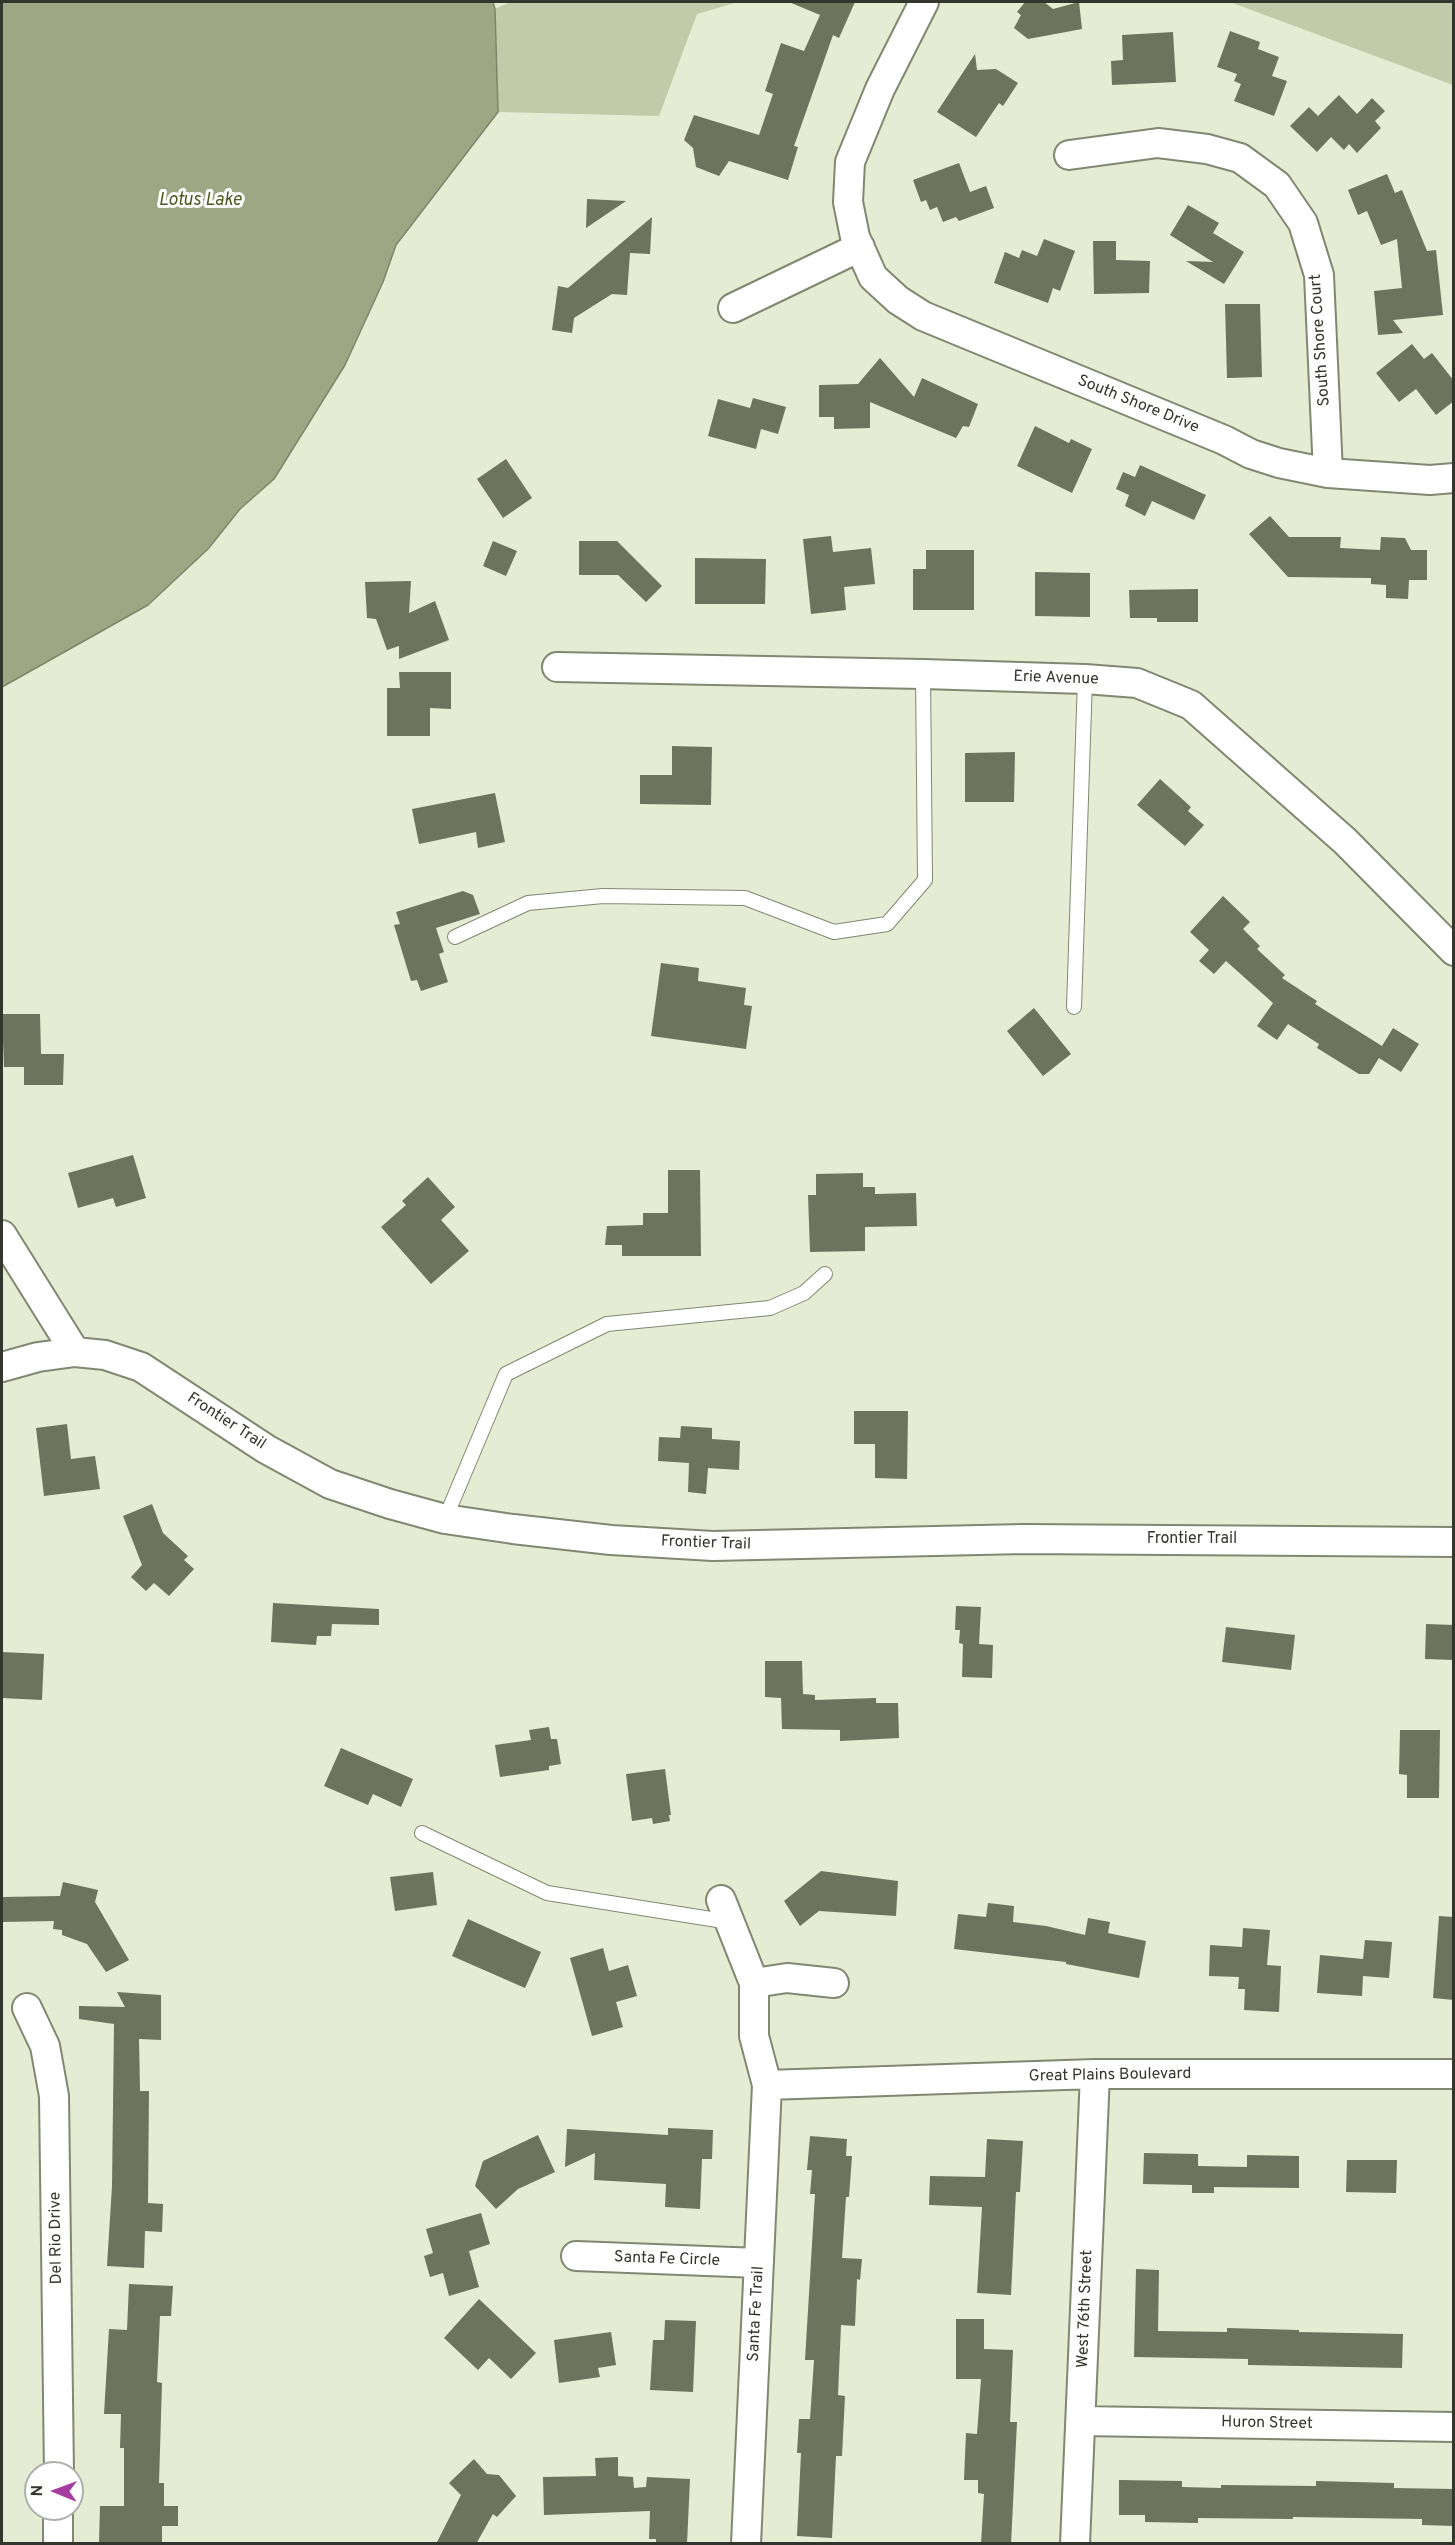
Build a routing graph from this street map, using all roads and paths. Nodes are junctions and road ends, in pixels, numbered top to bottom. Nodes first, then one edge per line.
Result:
1 (924, 2) edge
2 (1069, 154) dead end
3 (860, 247) junction
4 (733, 308) dead end
5 (1328, 473) junction
6 (1454, 478) edge
7 (558, 667) dead end
8 (923, 674) junction
9 (1085, 679) junction
10 (455, 937) dead end
11 (1454, 951) edge
12 (1074, 1007) dead end
13 (2, 1235) edge
14 (825, 1274) dead end
15 (75, 1352) junction
16 (2, 1367) edge
17 (445, 1519) junction
18 (1454, 1542) edge
19 (422, 1833) dead end
20 (726, 1911) joint
21 (754, 1983) junction
22 (834, 1983) dead end
23 (27, 2008) dead end
24 (1095, 2074) junction
25 (1454, 2074) edge
26 (767, 2085) junction
27 (576, 2256) dead end
28 (759, 2263) junction
29 (1081, 2421) junction
30 (1454, 2427) edge
31 (59, 2461) edge
32 (58, 2521) edge
33 (58, 2544) edge
34 (746, 2544) edge
35 (1075, 2544) edge

1 - 3 street, South Shore Drive
2 - 5 street, South Shore Court
3 - 4 street
3 - 5 street, South Shore Drive
5 - 6 street, South Shore Drive
7 - 8 street, Erie Avenue
8 - 9 street, Erie Avenue
8 - 10 lane
9 - 11 street, Erie Avenue
9 - 12 lane
13 - 15 street
14 - 17 lane
15 - 16 street, Frontier Trail
15 - 17 street, Frontier Trail
17 - 18 street, Frontier Trail
19 - 20 lane
20 - 21 street
21 - 22 street
21 - 26 street, Santa Fe Trail
23 - 31 street, Del Rio Drive
24 - 25 street, Great Plains Boulevard
24 - 26 street, Great Plains Boulevard
24 - 29 street, West 76th Street
26 - 28 street, Santa Fe Trail
27 - 28 street, Santa Fe Circle
28 - 34 street, Santa Fe Trail
29 - 30 street, Huron Street
29 - 35 street, West 76th Street
32 - 33 street

